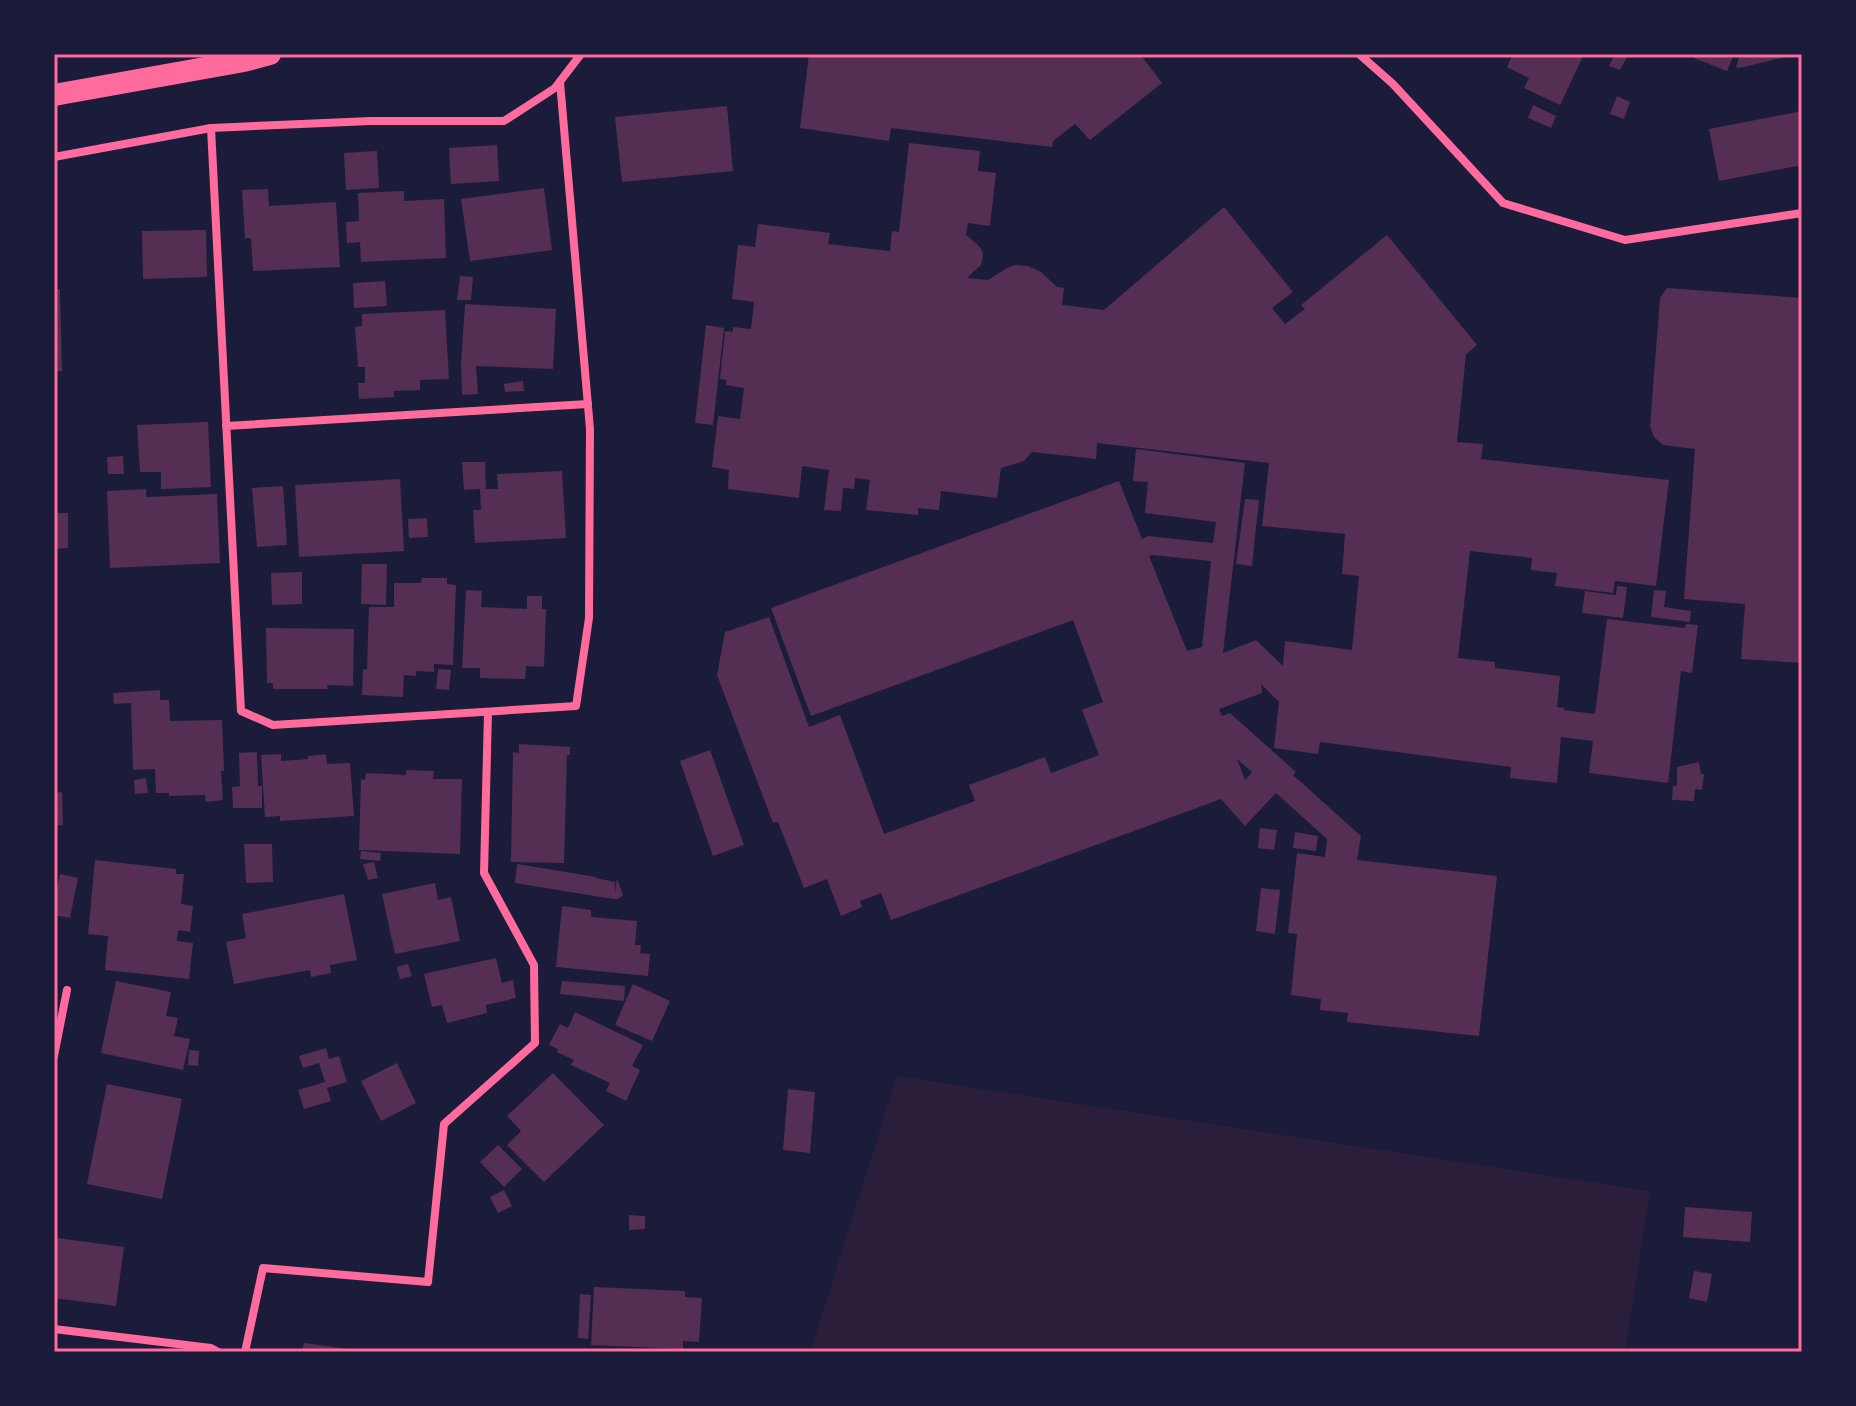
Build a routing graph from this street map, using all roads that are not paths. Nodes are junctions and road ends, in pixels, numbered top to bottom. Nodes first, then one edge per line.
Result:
1 (270, 54) edge
2 (581, 54) edge
3 (1359, 54) edge
4 (560, 82) junction
5 (54, 95) edge
6 (211, 128) junction
7 (54, 157) edge
8 (1802, 213) edge
9 (588, 404) junction
10 (226, 426) junction
11 (488, 712) junction
12 (67, 990) dead end
13 (54, 1056) edge
14 (54, 1329) edge
15 (218, 1352) edge
16 (245, 1352) edge

1 - 5 highway
2 - 4 street
3 - 8 street
4 - 6 street
4 - 9 street
6 - 7 street
6 - 10 street
9 - 10 street
9 - 11 street
10 - 11 street
11 - 16 street
12 - 13 street
14 - 15 street

